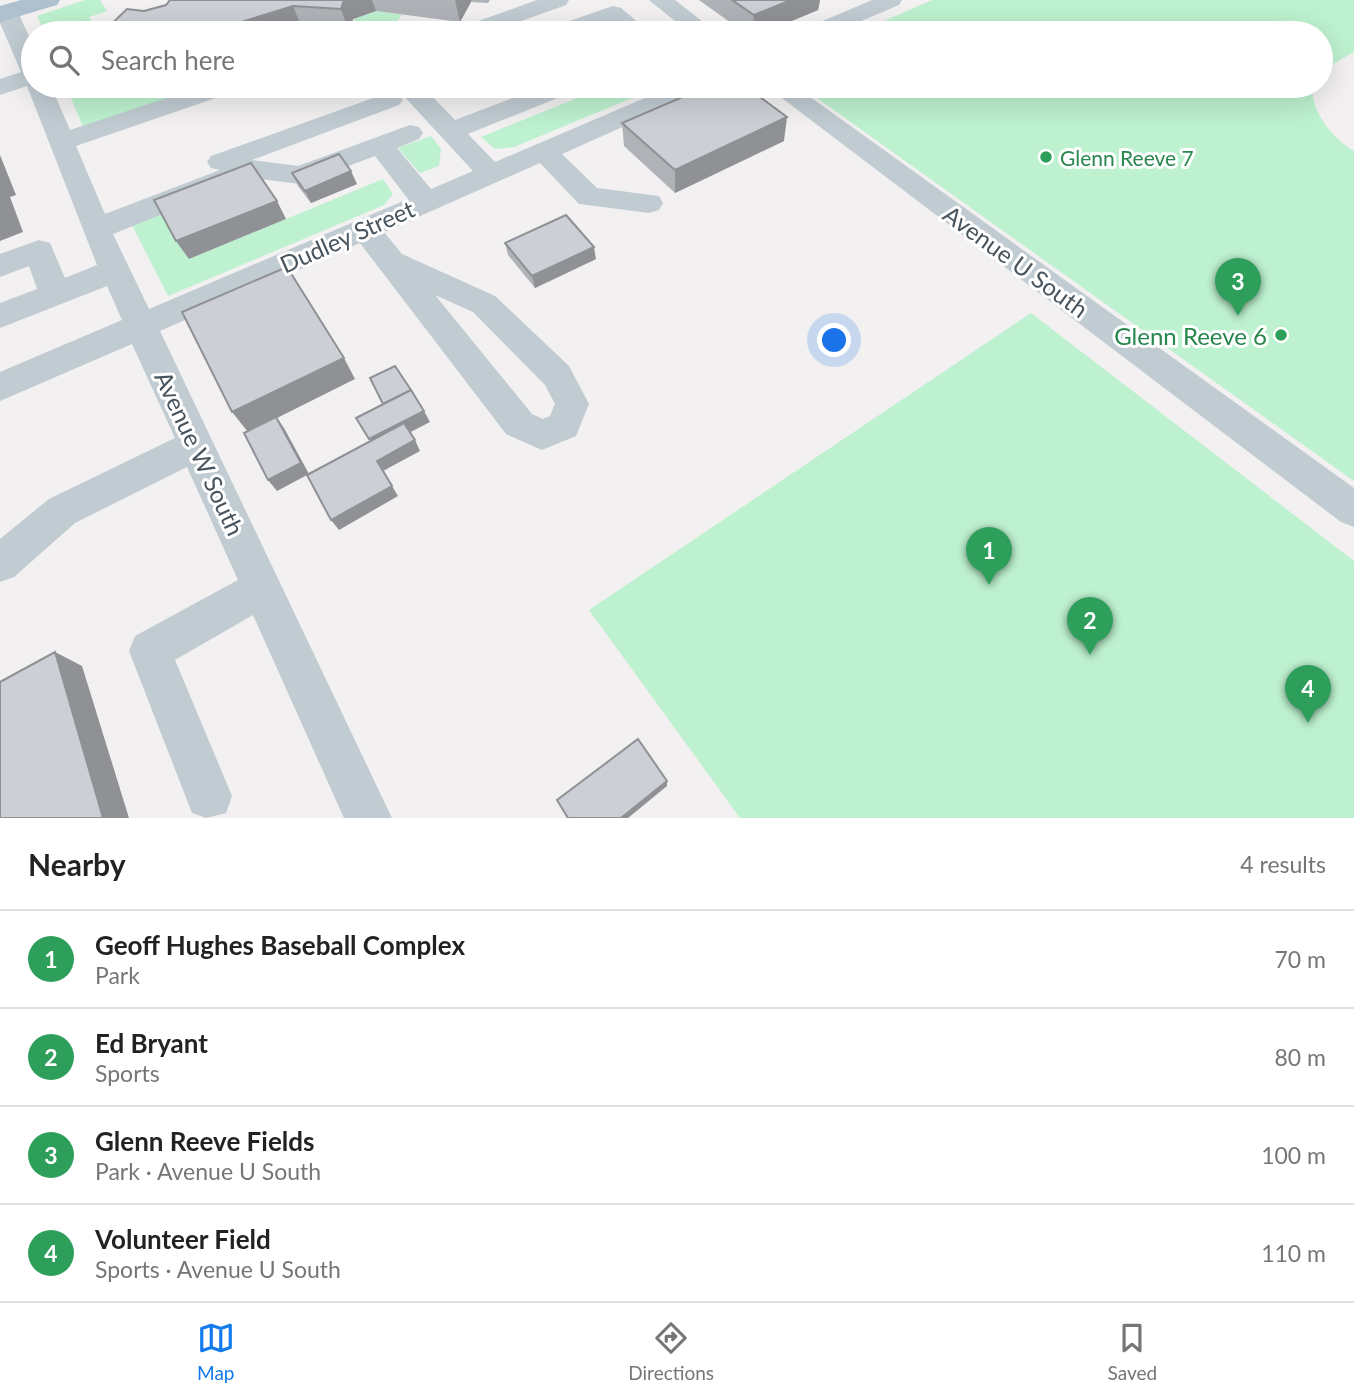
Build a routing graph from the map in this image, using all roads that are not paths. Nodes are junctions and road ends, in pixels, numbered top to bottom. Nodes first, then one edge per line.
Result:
1 (48, 0) edge
2 (558, 0) edge
3 (660, 0) edge
4 (891, 0) edge
5 (4, 13) edge
6 (500, 21) edge
7 (591, 21) edge
8 (623, 21) edge
9 (689, 21) edge
10 (829, 21) edge
11 (21, 49) edge
12 (21, 79) edge
13 (0, 87) edge
14 (44, 98) edge
15 (192, 98) edge
16 (387, 98) edge
17 (415, 98) edge
18 (535, 98) edge
19 (666, 98) edge
20 (795, 98) edge
21 (451, 131) junction
22 (410, 133) dead end
23 (62, 142) junction
24 (380, 145) junction
25 (543, 151) junction
26 (491, 174) junction
27 (426, 202) junction
28 (649, 203) dead end
29 (93, 220) junction
30 (365, 228) junction
31 (391, 262) junction
32 (0, 266) edge
33 (116, 270) junction
34 (55, 294) junction
35 (0, 316) edge
36 (141, 326) junction
37 (0, 387) edge
38 (197, 445) junction
39 (1354, 510) edge
40 (0, 564) edge
41 (262, 588) junction
42 (209, 796) dead end
43 (368, 818) edge

1 - 5 main road
2 - 6 street
3 - 9 street
4 - 10 street
5 - 11 street
7 - 8 street
12 - 13 street
14 - 23 street, Avenue W South
15 - 23 street
16 - 29 street
17 - 21 street
18 - 21 street
19 - 25 street, Dudley Street
20 - 39 street, Avenue U South
21 - 26 street
22 - 24 street
23 - 29 street, Avenue W South
24 - 27 street
24 - 29 street
25 - 26 street, Dudley Street
25 - 28 street
26 - 27 street, Dudley Street
27 - 30 street, Dudley Street
29 - 33 street, Avenue W South
30 - 31 street
30 - 36 street, Dudley Street
31 - 31 street
32 - 34 street
33 - 34 street
33 - 36 street, Avenue W South
34 - 35 street
36 - 37 street, Dudley Street
36 - 38 street, Avenue W South
38 - 40 street
38 - 41 street, Avenue W South
41 - 42 street
41 - 43 street, Avenue W South

